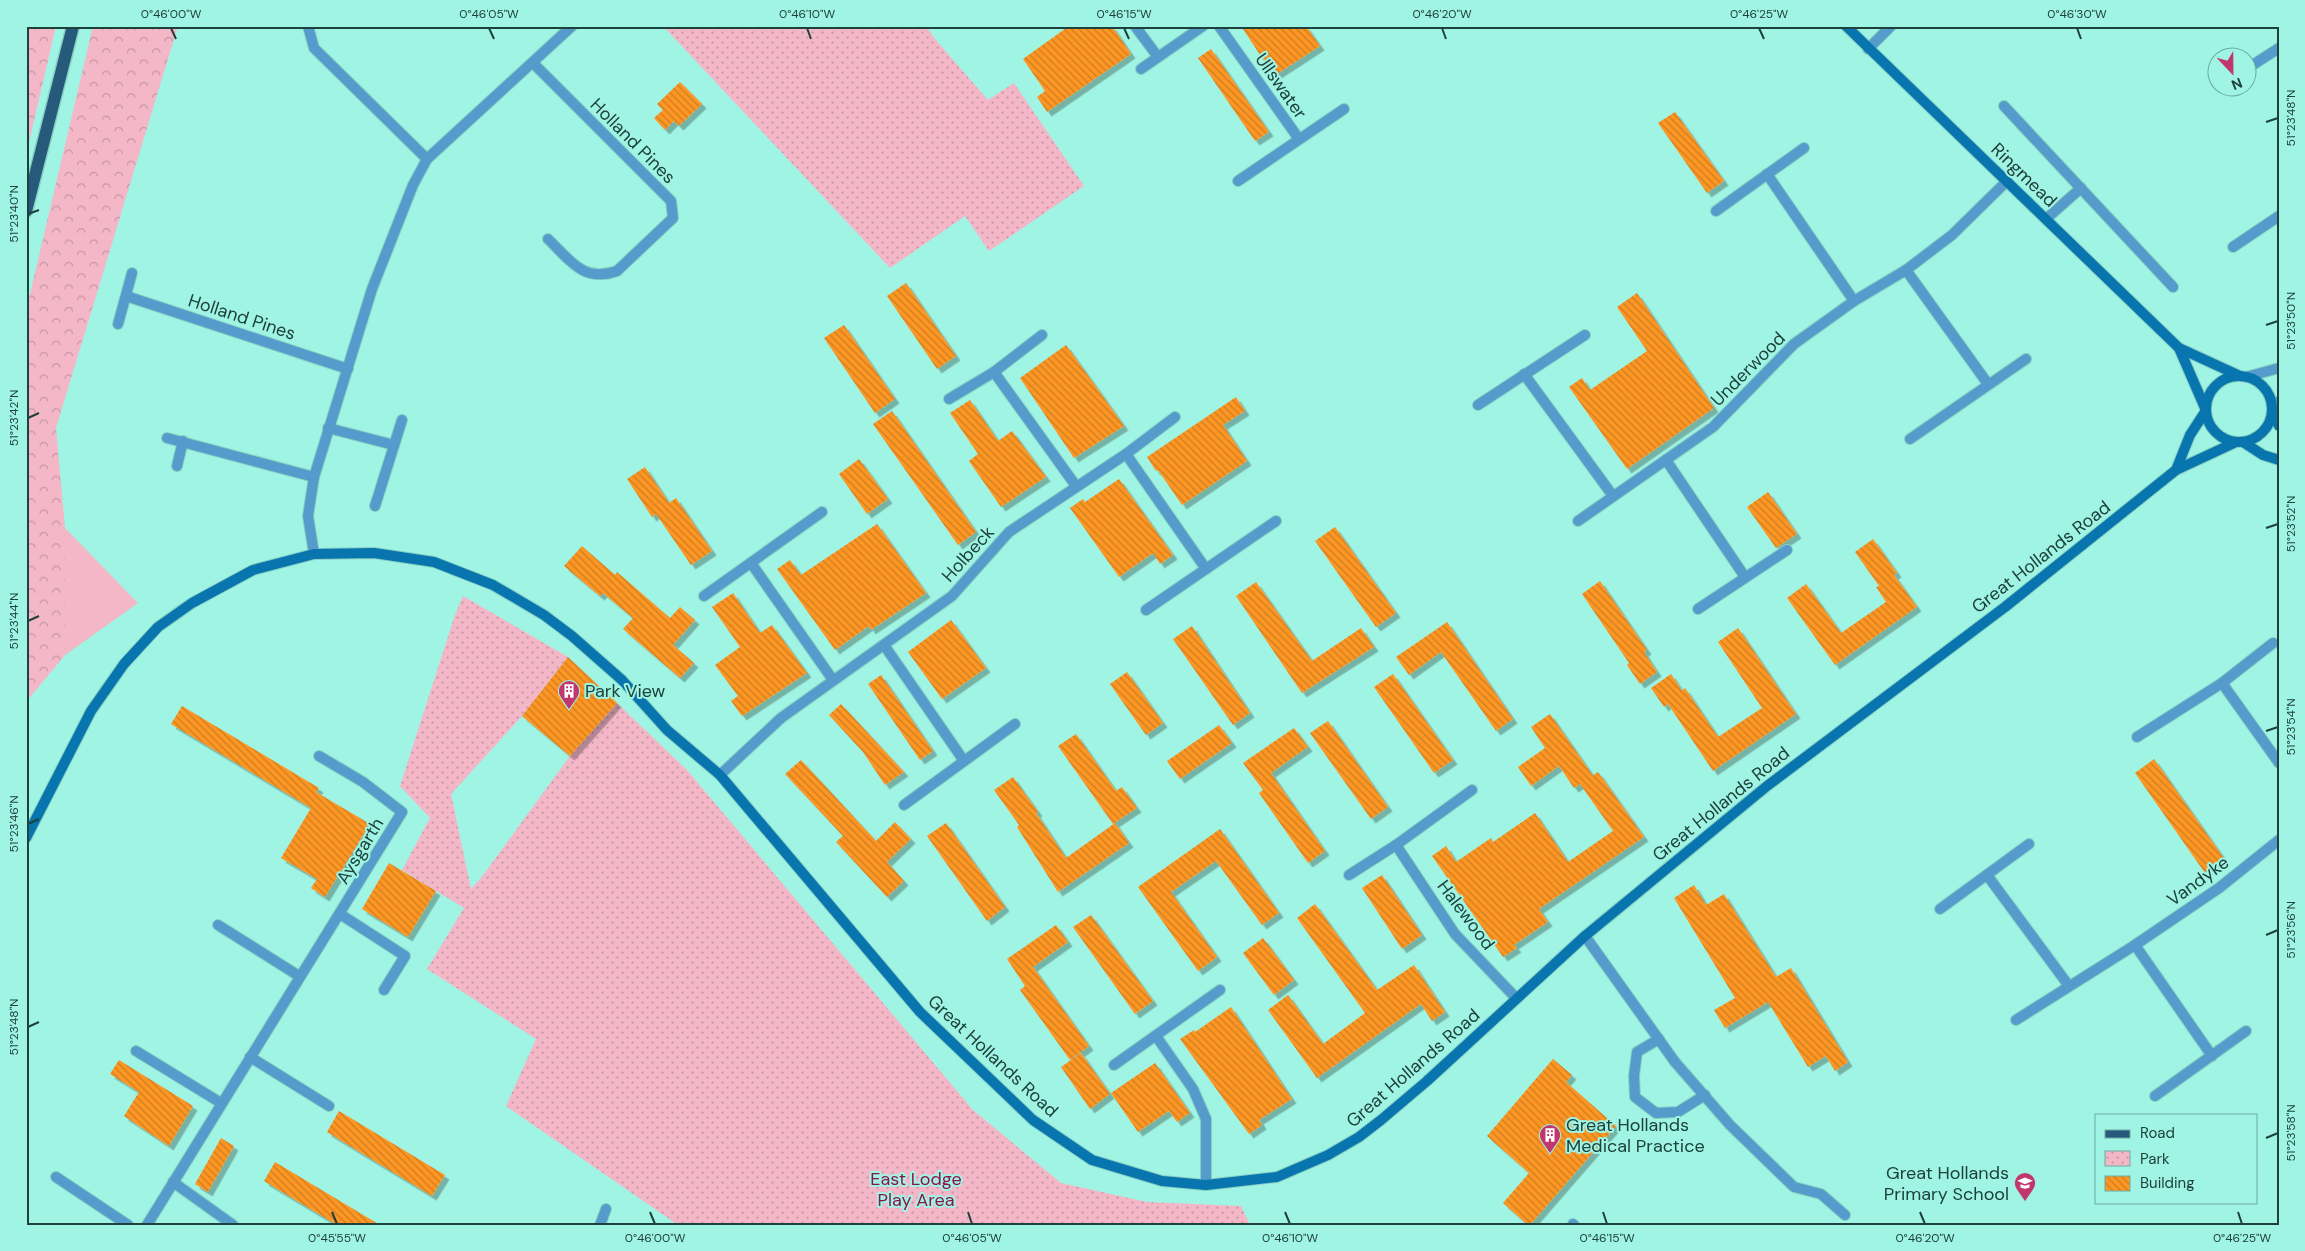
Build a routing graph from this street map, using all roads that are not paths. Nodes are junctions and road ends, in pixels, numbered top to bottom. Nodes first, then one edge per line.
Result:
1 (73, 26) edge
2 (308, 26) edge
3 (572, 26) edge
4 (1135, 26) edge
5 (1203, 26) edge
6 (1219, 26) edge
7 (1846, 26) edge
8 (1891, 26) edge
9 (2279, 48) edge
10 (1868, 49) junction
11 (1158, 57) junction
12 (2258, 62) edge
13 (533, 63) junction
14 (1141, 69) dead end
15 (2004, 106) dead end
16 (1344, 109) dead end
17 (1299, 139) junction
18 (1804, 148) dead end
19 (427, 159) junction
20 (1767, 174) junction
21 (1238, 181) dead end
22 (2007, 181) junction
23 (2081, 188) junction
24 (26, 211) edge
25 (1716, 211) dead end
26 (2279, 216) edge
27 (2046, 219) junction
28 (548, 239) dead end
29 (2233, 247) dead end
30 (1906, 270) junction
31 (132, 273) dead end
32 (2173, 287) dead end
33 (126, 296) junction
34 (1854, 301) junction
35 (118, 324) dead end
36 (1042, 335) dead end
37 (1585, 335) dead end
38 (2179, 348) junction
39 (2026, 359) dead end
40 (2279, 368) edge
41 (348, 369) junction
42 (994, 372) junction
43 (1524, 374) junction
44 (2243, 377) junction
45 (1988, 384) junction
46 (949, 398) dead end
47 (2279, 401) edge
48 (1478, 405) dead end
49 (2205, 410) junction
50 (2272, 412) junction
51 (1175, 417) dead end
52 (402, 420) dead end
53 (2279, 426) edge
54 (328, 428) junction
55 (167, 438) dead end
56 (1910, 439) dead end
57 (183, 442) junction
58 (2239, 443) junction
59 (394, 445) junction
60 (1126, 454) junction
61 (1666, 460) junction
62 (2279, 460) edge
63 (177, 466) dead end
64 (2176, 470) junction
65 (314, 477) junction
66 (1076, 486) junction
67 (1613, 496) junction
68 (375, 506) dead end
69 (822, 512) dead end
70 (1276, 521) dead end
71 (1578, 521) dead end
72 (1787, 550) dead end
73 (314, 554) junction
74 (751, 563) junction
75 (1206, 569) junction
76 (1745, 577) junction
77 (704, 596) dead end
78 (1146, 610) dead end
79 (1698, 610) dead end
80 (2273, 643) dead end
81 (884, 645) junction
82 (833, 680) junction
83 (2222, 683) junction
84 (1015, 724) dead end
85 (2137, 737) dead end
86 (319, 756) dead end
87 (964, 761) junction
88 (2279, 763) edge
89 (720, 775) junction
90 (1472, 790) dead end
91 (904, 805) dead end
92 (26, 838) edge
93 (2279, 840) edge
94 (2029, 844) dead end
95 (1396, 845) junction
96 (1349, 875) dead end
97 (1987, 875) junction
98 (1940, 908) dead end
99 (340, 914) junction
100 (218, 925) dead end
101 (1585, 936) junction
102 (2135, 946) junction
103 (299, 976) junction
104 (2069, 986) junction
105 (384, 990) dead end
106 (1220, 990) dead end
107 (1516, 998) junction
108 (2016, 1020) dead end
109 (2246, 1031) dead end
110 (1156, 1036) junction
111 (1659, 1039) junction
112 (136, 1051) dead end
113 (2212, 1056) junction
114 (250, 1057) junction
115 (1114, 1065) dead end
116 (1705, 1095) junction
117 (2155, 1096) dead end
118 (221, 1103) junction
119 (329, 1106) dead end
120 (56, 1177) dead end
121 (173, 1182) junction
122 (1206, 1185) junction
123 (606, 1209) dead end
124 (1845, 1216) dead end
125 (128, 1225) edge
126 (147, 1225) edge
127 (232, 1225) edge
128 (600, 1225) edge

1 - 24 main road
2 - 19 street
3 - 13 street
4 - 11 street
5 - 11 street
6 - 17 street, Ullswater
7 - 10 street, Ringmead
8 - 10 street
9 - 12 street
10 - 22 street, Ringmead
11 - 14 street
13 - 19 street
13 - 28 street, Holland Pines
15 - 23 street
16 - 17 street, Ullswater
17 - 21 street, Ullswater
18 - 20 street
19 - 41 street
20 - 25 street
20 - 34 street
22 - 27 street, Ringmead
22 - 30 street, Underwood
23 - 27 street
23 - 32 street
26 - 29 street
27 - 38 street, Ringmead
30 - 34 street, Underwood
30 - 45 street
31 - 33 street
33 - 35 street
33 - 41 street, Holland Pines
34 - 61 street, Underwood
36 - 42 street
37 - 43 street
38 - 44 street, Ringmead
38 - 49 street, Ringmead
39 - 45 street
40 - 44 street
41 - 54 street
42 - 46 street
42 - 66 street
43 - 48 street
43 - 67 street
44 - 49 street
44 - 50 street
45 - 56 street
47 - 50 street
49 - 58 street
49 - 64 street, Great Hollands Road
50 - 53 street
50 - 58 street
51 - 60 street, Holbeck
52 - 59 street
54 - 59 street
54 - 65 street
55 - 57 street
57 - 63 street
57 - 65 street
58 - 62 street
58 - 64 street, Great Hollands Road
59 - 68 street
60 - 66 street, Holbeck
60 - 75 street
61 - 67 street, Underwood
61 - 76 street
64 - 101 street, Great Hollands Road
65 - 73 street
66 - 81 street, Holbeck
67 - 71 street, Underwood
69 - 74 street
70 - 75 street
72 - 76 street
73 - 89 street, Great Hollands Road
73 - 92 street, Great Hollands Road
74 - 77 street
74 - 82 street
75 - 78 street
76 - 79 street
80 - 83 street
81 - 82 street, Holbeck
81 - 87 street
82 - 89 street, Holbeck
83 - 85 street
83 - 88 street
84 - 87 street
86 - 99 street, Aysgarth
87 - 91 street
89 - 122 street, Great Hollands Road
90 - 95 street
93 - 102 street, Vandyke
94 - 97 street
95 - 96 street
95 - 107 street, Halewood
97 - 98 street
97 - 104 street
99 - 103 street, Aysgarth
99 - 105 street
100 - 103 street
101 - 107 street, Great Hollands Road
101 - 111 street
102 - 104 street, Vandyke
102 - 113 street
103 - 114 street, Aysgarth
104 - 108 street, Vandyke
106 - 110 street
107 - 122 street, Great Hollands Road
109 - 113 street
110 - 115 street
110 - 122 street
111 - 116 street
111 - 116 street
112 - 118 street
113 - 117 street
114 - 118 street, Aysgarth
114 - 119 street
116 - 124 street
118 - 121 street, Aysgarth
120 - 125 street
121 - 126 street, Aysgarth
121 - 127 street
123 - 128 street

